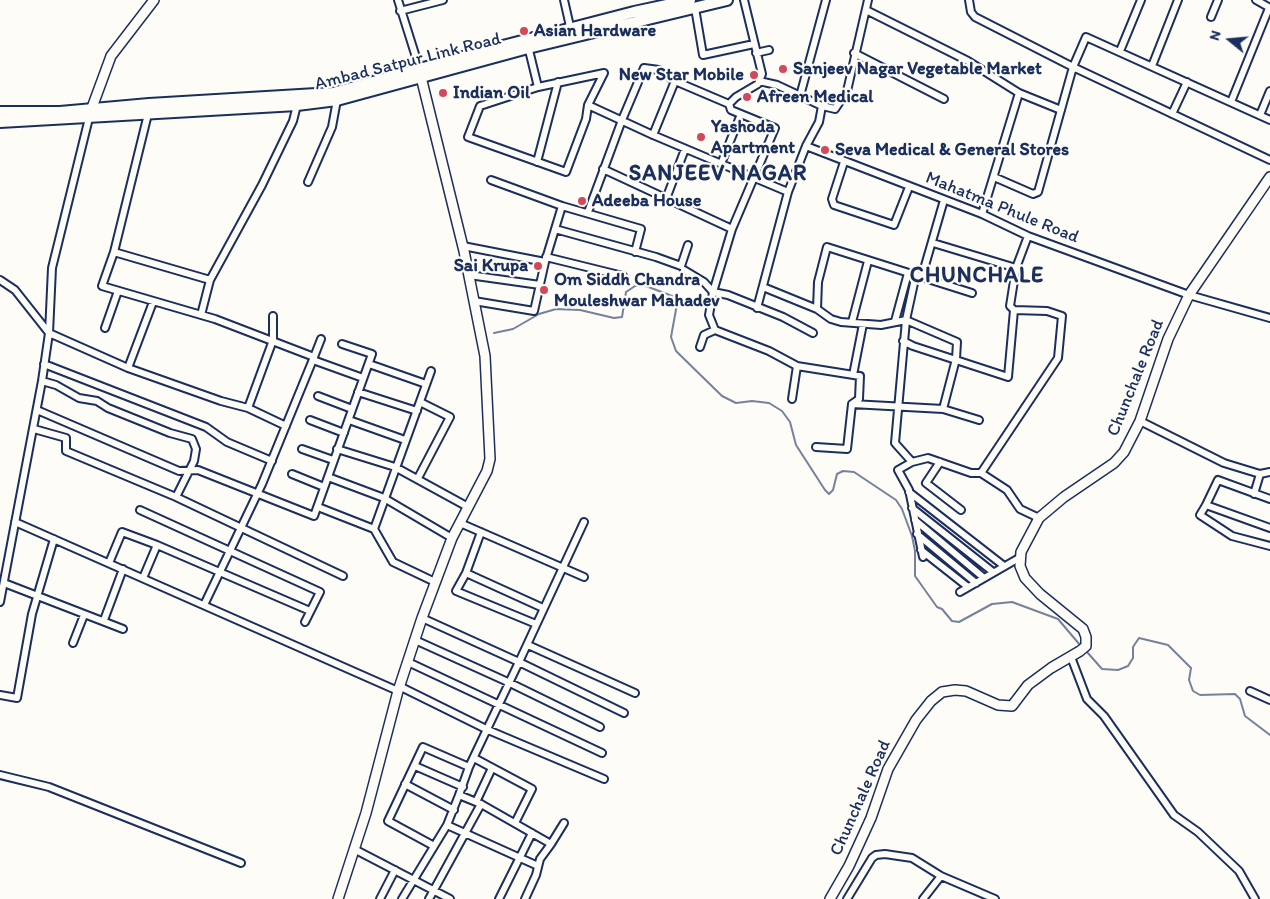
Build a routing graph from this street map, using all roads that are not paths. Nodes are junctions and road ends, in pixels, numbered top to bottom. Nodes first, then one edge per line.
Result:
1 (154, 0) edge
2 (398, 0) edge
3 (443, 0) edge
4 (564, 0) edge
5 (727, 0) edge
6 (744, 0) edge
7 (826, 0) edge
8 (868, 0) edge
9 (968, 0) edge
10 (1141, 0) edge
11 (1178, 0) edge
12 (1218, 0) edge
13 (1256, 0) edge
14 (692, 4) edge
15 (1270, 8) edge
16 (866, 10) junction
17 (400, 11) junction
18 (1211, 17) dead end
19 (572, 33) junction
20 (527, 44) junction
21 (754, 44) junction
22 (769, 50) dead end
23 (1120, 52) junction
24 (756, 53) junction
25 (854, 54) junction
26 (1073, 66) junction
27 (1152, 66) junction
28 (420, 74) junction
29 (675, 81) junction
30 (759, 81) junction
31 (558, 82) junction
32 (1187, 82) junction
33 (538, 87) junction
34 (1270, 91) edge
35 (1019, 93) junction
36 (800, 96) junction
37 (944, 99) dead end
38 (337, 100) junction
39 (1231, 102) junction
40 (729, 104) junction
41 (297, 105) junction
42 (588, 105) junction
43 (822, 106) junction
44 (1061, 110) junction
45 (0, 112) edge
46 (90, 114) junction
47 (148, 114) junction
48 (741, 114) junction
49 (1172, 114) junction
50 (1260, 116) junction
51 (622, 120) junction
52 (1270, 120) edge
53 (0, 122) edge
54 (653, 136) junction
55 (806, 146) junction
56 (685, 149) junction
57 (1270, 160) edge
58 (537, 162) junction
59 (844, 162) junction
60 (721, 164) junction
61 (603, 169) junction
62 (755, 177) junction
63 (994, 177) junction
64 (1270, 177) edge
65 (491, 180) dead end
66 (308, 182) dead end
67 (909, 187) junction
68 (788, 192) junction
69 (666, 200) junction
70 (944, 200) junction
71 (562, 206) junction
72 (588, 212) junction
73 (982, 214) junction
74 (555, 229) junction
75 (732, 229) junction
76 (1028, 236) junction
77 (933, 243) junction
78 (688, 245) dead end
79 (463, 246) junction
80 (114, 252) junction
81 (634, 252) junction
82 (545, 259) junction
83 (868, 261) junction
84 (1016, 268) junction
85 (684, 270) dead end
86 (908, 273) junction
87 (469, 275) junction
88 (919, 275) junction
89 (623, 276) dead end
90 (0, 280) edge
91 (210, 280) junction
92 (540, 285) junction
93 (763, 288) junction
94 (118, 291) junction
95 (713, 292) junction
96 (972, 293) dead end
97 (1189, 295) junction
98 (474, 300) junction
99 (153, 302) junction
100 (757, 308) junction
101 (817, 310) junction
102 (1014, 310) junction
103 (201, 315) junction
104 (273, 316) dead end
105 (1270, 318) edge
106 (906, 320) junction
107 (896, 321) junction
108 (852, 322) junction
109 (863, 324) junction
110 (105, 328) dead end
111 (715, 330) junction
112 (49, 333) junction
113 (813, 333) dead end
114 (322, 339) dead end
115 (273, 340) junction
116 (903, 340) junction
117 (342, 344) dead end
118 (700, 347) dead end
119 (313, 358) junction
120 (956, 359) junction
121 (44, 364) junction
122 (369, 364) junction
123 (797, 366) junction
124 (128, 368) junction
125 (431, 371) dead end
126 (853, 375) junction
127 (364, 378) junction
128 (42, 382) junction
129 (426, 384) junction
130 (358, 392) junction
131 (318, 396) dead end
132 (792, 399) dead end
133 (420, 402) junction
134 (852, 404) junction
135 (248, 408) junction
136 (898, 408) junction
137 (352, 409) junction
138 (943, 409) junction
139 (37, 410) junction
140 (416, 412) junction
141 (310, 420) dead end
142 (349, 420) junction
143 (979, 420) dead end
144 (1140, 421) junction
145 (286, 426) junction
146 (34, 429) junction
147 (344, 433) junction
148 (405, 440) junction
149 (816, 447) dead end
150 (302, 449) dead end
151 (338, 449) junction
152 (333, 460) junction
153 (272, 461) junction
154 (912, 462) junction
155 (940, 462) junction
156 (395, 467) junction
157 (189, 471) junction
158 (1270, 472) edge
159 (292, 474) dead end
160 (981, 474) junction
161 (1260, 474) junction
162 (1270, 476) edge
163 (328, 477) junction
164 (418, 478) junction
165 (324, 487) junction
166 (909, 492) junction
167 (1254, 494) junction
168 (257, 495) junction
169 (176, 497) junction
170 (384, 498) junction
171 (1270, 499) edge
172 (1206, 505) junction
173 (318, 507) junction
174 (468, 508) junction
175 (912, 508) junction
176 (140, 510) dead end
177 (960, 510) dead end
178 (1039, 518) junction
179 (914, 520) junction
180 (15, 522) junction
181 (584, 522) dead end
182 (460, 523) junction
183 (240, 528) junction
184 (1270, 528) edge
185 (374, 529) junction
186 (481, 532) junction
187 (917, 534) junction
188 (452, 538) junction
189 (54, 539) junction
190 (156, 545) junction
191 (1270, 546) edge
192 (229, 550) junction
193 (1019, 558) junction
194 (109, 563) junction
195 (1004, 566) junction
196 (562, 567) junction
197 (123, 569) junction
198 (219, 572) junction
199 (993, 572) junction
200 (466, 573) junction
201 (343, 576) dead end
202 (584, 577) dead end
203 (144, 578) junction
204 (984, 578) junction
205 (435, 582) junction
206 (4, 583) junction
207 (976, 583) junction
208 (968, 587) junction
209 (960, 592) dead end
210 (38, 596) junction
211 (0, 602) edge
212 (204, 605) junction
213 (543, 608) junction
214 (310, 611) junction
215 (84, 615) junction
216 (422, 618) junction
217 (104, 620) junction
218 (305, 622) dead end
219 (536, 624) junction
220 (123, 629) dead end
221 (415, 640) junction
222 (73, 643) dead end
223 (528, 645) junction
224 (1071, 657) junction
225 (408, 662) junction
226 (519, 662) junction
227 (510, 682) junction
228 (398, 688) junction
229 (1250, 691) dead end
230 (635, 693) dead end
231 (0, 695) edge
232 (1270, 700) edge
233 (500, 705) junction
234 (624, 713) dead end
235 (600, 727) dead end
236 (488, 730) junction
237 (602, 753) dead end
238 (474, 758) junction
239 (415, 766) junction
240 (469, 767) junction
241 (492, 768) junction
242 (0, 775) edge
243 (604, 779) dead end
244 (404, 784) junction
245 (463, 787) junction
246 (459, 795) junction
247 (478, 803) junction
248 (454, 810) junction
249 (515, 823) junction
250 (564, 823) dead end
251 (447, 825) junction
252 (532, 832) junction
253 (464, 834) junction
254 (551, 844) junction
255 (434, 846) junction
256 (354, 850) junction
257 (519, 858) junction
258 (241, 863) dead end
259 (538, 866) junction
260 (395, 870) junction
261 (941, 876) junction
262 (412, 879) junction
263 (434, 890) junction
264 (338, 899) edge
265 (380, 899) edge
266 (402, 899) edge
267 (428, 899) edge
268 (450, 899) edge
269 (499, 899) edge
270 (526, 899) edge
271 (830, 899) edge
272 (847, 899) edge
273 (924, 899) edge
274 (995, 899) edge
275 (1255, 899) edge

1 - 46 street
2 - 17 street
3 - 17 street
4 - 19 street
5 - 14 main road, Ambad Satpur Link Road
6 - 21 street
7 - 36 street
8 - 16 street
9 - 26 street
10 - 23 street
11 - 27 street
12 - 18 street
13 - 15 street
14 - 19 main road, Ambad Satpur Link Road
14 - 21 street
15 - 39 street
16 - 25 street
16 - 35 street
17 - 28 street
19 - 20 main road, Ambad Satpur Link Road
20 - 28 main road, Ambad Satpur Link Road
20 - 33 street
21 - 24 street
22 - 24 street
23 - 26 street
23 - 27 street
24 - 30 street
25 - 37 street
25 - 43 street
26 - 44 street
26 - 49 street
27 - 32 street
28 - 38 main road, Ambad Satpur Link Road
28 - 46 main road, Ambad Satpur Link Road
28 - 79 street
29 - 40 street
29 - 51 street
29 - 54 street
30 - 36 street
30 - 40 street
31 - 33 street
31 - 42 street
31 - 58 street
32 - 39 street
32 - 49 street
33 - 58 street
34 - 50 street
35 - 44 street
35 - 63 street
36 - 43 street
38 - 41 main road, Ambad Satpur Link Road
38 - 66 street
39 - 50 street
40 - 48 street
41 - 47 main road, Ambad Satpur Link Road
41 - 91 street
42 - 51 street
42 - 58 street
43 - 55 street
44 - 63 street
45 - 46 main road, Ambad Satpur Link Road
46 - 47 main road, Ambad Satpur Link Road
46 - 53 main road, Ambad Satpur Link Road
46 - 112 street
47 - 80 street
48 - 60 street
48 - 62 street
49 - 57 street
50 - 52 street
51 - 54 street
51 - 61 street
54 - 56 street
55 - 59 street, Mahatma Phule Road
55 - 68 street
56 - 60 street
56 - 69 street
59 - 67 street, Mahatma Phule Road
59 - 67 street
60 - 62 street
61 - 69 street
61 - 72 street
62 - 68 street
62 - 75 street
63 - 73 street
64 - 97 street, Chunchale Road
65 - 71 street
67 - 70 street, Mahatma Phule Road
68 - 93 street
69 - 75 street
70 - 73 street, Mahatma Phule Road
70 - 77 street
71 - 72 street
71 - 74 street
72 - 81 street
73 - 76 street, Mahatma Phule Road
74 - 81 street
74 - 82 street
75 - 95 street
76 - 84 street
76 - 97 street, Mahatma Phule Road
77 - 84 street
77 - 88 street
78 - 81 street
79 - 82 street
79 - 87 street
80 - 91 street
80 - 94 street
82 - 89 street
82 - 92 street
83 - 86 street
83 - 101 street
83 - 108 street
84 - 102 street
85 - 95 street
86 - 88 street
86 - 107 street
87 - 92 street
87 - 98 street
88 - 96 street
88 - 106 street
90 - 112 street
91 - 103 street
92 - 98 street
93 - 100 street
93 - 101 street
94 - 99 street
94 - 110 street
95 - 100 street
95 - 111 street
97 - 105 street, Mahatma Phule Road
97 - 144 street, Chunchale Road
98 - 174 street
99 - 103 street
99 - 124 street
100 - 113 street
101 - 108 street
102 - 120 street
102 - 160 street
103 - 115 street
104 - 115 street
106 - 107 street
106 - 116 street
106 - 120 street
107 - 109 street
108 - 109 street
109 - 126 street
111 - 118 street
111 - 123 street
112 - 121 street
112 - 124 street
114 - 119 street
115 - 119 street
115 - 135 street
116 - 120 street
116 - 136 street
117 - 122 street
119 - 127 street
119 - 145 street
120 - 138 street
121 - 128 street
121 - 153 street
122 - 127 street
122 - 129 street
123 - 126 street
123 - 132 street
124 - 135 street
125 - 129 street
126 - 134 street
127 - 130 street
128 - 139 street
128 - 157 street
129 - 133 street
130 - 137 street
130 - 140 street
131 - 137 street
133 - 140 street
133 - 164 street
134 - 136 street
134 - 149 street
135 - 145 street
136 - 138 street
136 - 154 street
137 - 142 street
138 - 143 street
139 - 146 street
139 - 157 street
140 - 148 street
141 - 147 street
142 - 147 street
142 - 148 street
144 - 161 street
144 - 178 street, Chunchale Road
145 - 153 street
146 - 169 street
146 - 180 street
147 - 151 street
148 - 156 street
150 - 152 street
151 - 152 street
151 - 156 street
152 - 163 street
153 - 168 street
154 - 155 street
154 - 166 street
155 - 160 street
155 - 177 street
156 - 164 street
156 - 170 street
157 - 168 street
157 - 169 street
158 - 161 street
159 - 165 street
160 - 178 street
161 - 162 street
161 - 167 street
163 - 165 street
163 - 170 street
164 - 174 street
165 - 173 street
166 - 175 street
166 - 195 street
167 - 171 street
167 - 172 street
168 - 173 street
168 - 183 street
169 - 183 street
170 - 185 street
170 - 188 street
172 - 184 street
172 - 191 street
173 - 185 street
174 - 182 street
175 - 179 street
175 - 199 street
176 - 192 street
178 - 193 street, Chunchale Road
179 - 187 street
179 - 204 street
180 - 189 street
180 - 206 street
181 - 196 street
182 - 186 street
182 - 188 street
183 - 192 street
183 - 201 street
185 - 205 street
186 - 196 street
186 - 200 street
187 - 207 street
187 - 208 street
188 - 205 street
189 - 194 street
189 - 210 street
190 - 194 street
190 - 198 street
190 - 203 street
192 - 198 street
192 - 214 street
193 - 195 street
193 - 224 street, Chunchale Road
194 - 197 street
195 - 199 street
196 - 202 street
196 - 213 street
197 - 203 street
197 - 217 street
198 - 212 street
198 - 214 street
199 - 204 street
200 - 213 street
200 - 219 street
203 - 212 street
204 - 207 street
205 - 216 street
206 - 210 street
206 - 211 street
207 - 208 street
208 - 209 street
210 - 215 street
210 - 231 street
212 - 228 street
213 - 219 street
214 - 218 street
215 - 217 street
215 - 222 street
216 - 221 street
216 - 226 street
217 - 220 street
219 - 223 street
221 - 225 street
221 - 227 street
223 - 226 street
223 - 230 street
224 - 271 street, Chunchale Road
224 - 275 street
225 - 228 street
225 - 233 street
226 - 227 street
226 - 234 street
227 - 233 street
227 - 235 street
228 - 236 street
228 - 256 street
229 - 232 street
233 - 236 street
233 - 237 street
236 - 238 street
236 - 243 street
238 - 240 street
238 - 241 street
239 - 240 street
239 - 244 street
239 - 245 street
240 - 245 street
241 - 247 street
241 - 249 street
242 - 258 street
244 - 248 street
244 - 255 street
245 - 246 street
246 - 247 street
246 - 248 street
247 - 249 street
247 - 253 street
248 - 251 street
249 - 252 street
250 - 254 street
251 - 253 street
251 - 255 street
252 - 254 street
252 - 257 street
253 - 257 street
253 - 263 street
254 - 259 street
255 - 262 street
256 - 260 street
256 - 264 street
257 - 259 street
257 - 269 street
259 - 270 street
260 - 262 street
260 - 265 street
261 - 272 street
261 - 273 street
261 - 274 street
262 - 263 street
262 - 266 street
263 - 267 street
263 - 268 street

